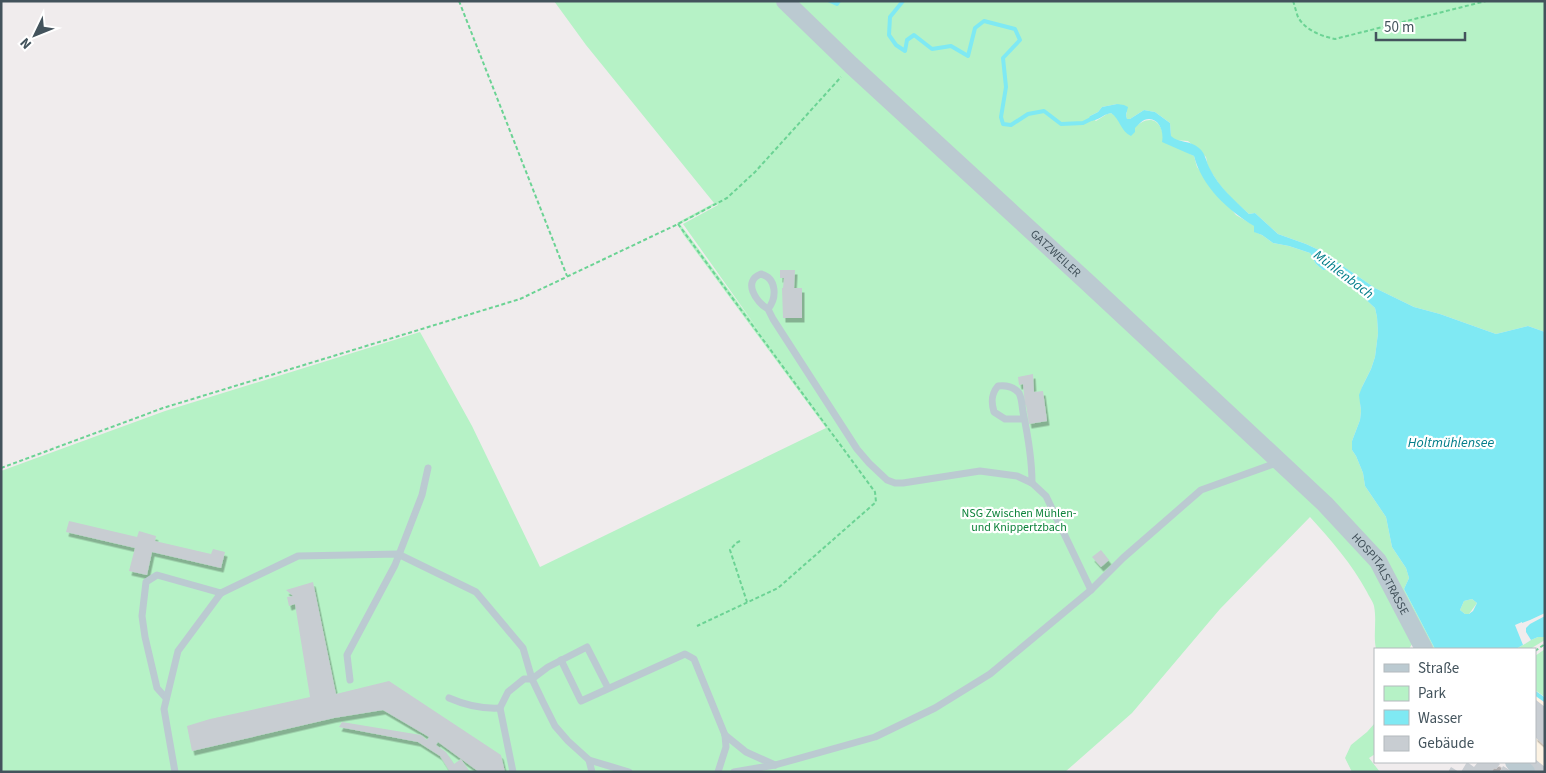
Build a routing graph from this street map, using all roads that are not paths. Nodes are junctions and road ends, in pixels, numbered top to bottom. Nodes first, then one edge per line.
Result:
1 (786, 1) edge
2 (768, 309) junction
3 (1024, 419) junction
4 (1280, 462) junction
5 (428, 468) dead end
6 (1032, 483) junction
7 (1325, 504) joint
8 (398, 554) junction
9 (1091, 590) junction
10 (221, 593) junction
11 (1423, 648) edge
12 (561, 660) junction
13 (532, 679) junction
14 (350, 680) dead end
15 (608, 688) junction
16 (166, 698) junction
17 (449, 698) dead end
18 (500, 708) junction
19 (725, 734) junction
20 (588, 760) junction
21 (1515, 763) edge
22 (776, 765) junction
23 (176, 772) edge
24 (513, 772) edge
25 (592, 772) edge
26 (629, 772) edge
27 (718, 772) edge
28 (734, 772) edge
29 (1526, 772) edge

1 - 4 street, GATZWEILER
2 - 2 lane
2 - 6 lane
3 - 3 lane
3 - 6 lane
4 - 7 street, GATZWEILER
4 - 9 lane
5 - 8 lane
6 - 9 lane
7 - 11 street, HOSPITALSTRASSE
8 - 10 lane
8 - 13 lane
8 - 14 lane
9 - 22 lane
10 - 16 lane
10 - 16 lane
12 - 13 lane
12 - 15 lane
12 - 15 lane
13 - 18 lane
13 - 20 lane
15 - 19 lane
16 - 23 lane
17 - 18 lane
18 - 24 lane
19 - 22 lane
19 - 27 lane
20 - 25 lane
20 - 26 lane
21 - 29 street
22 - 28 lane

